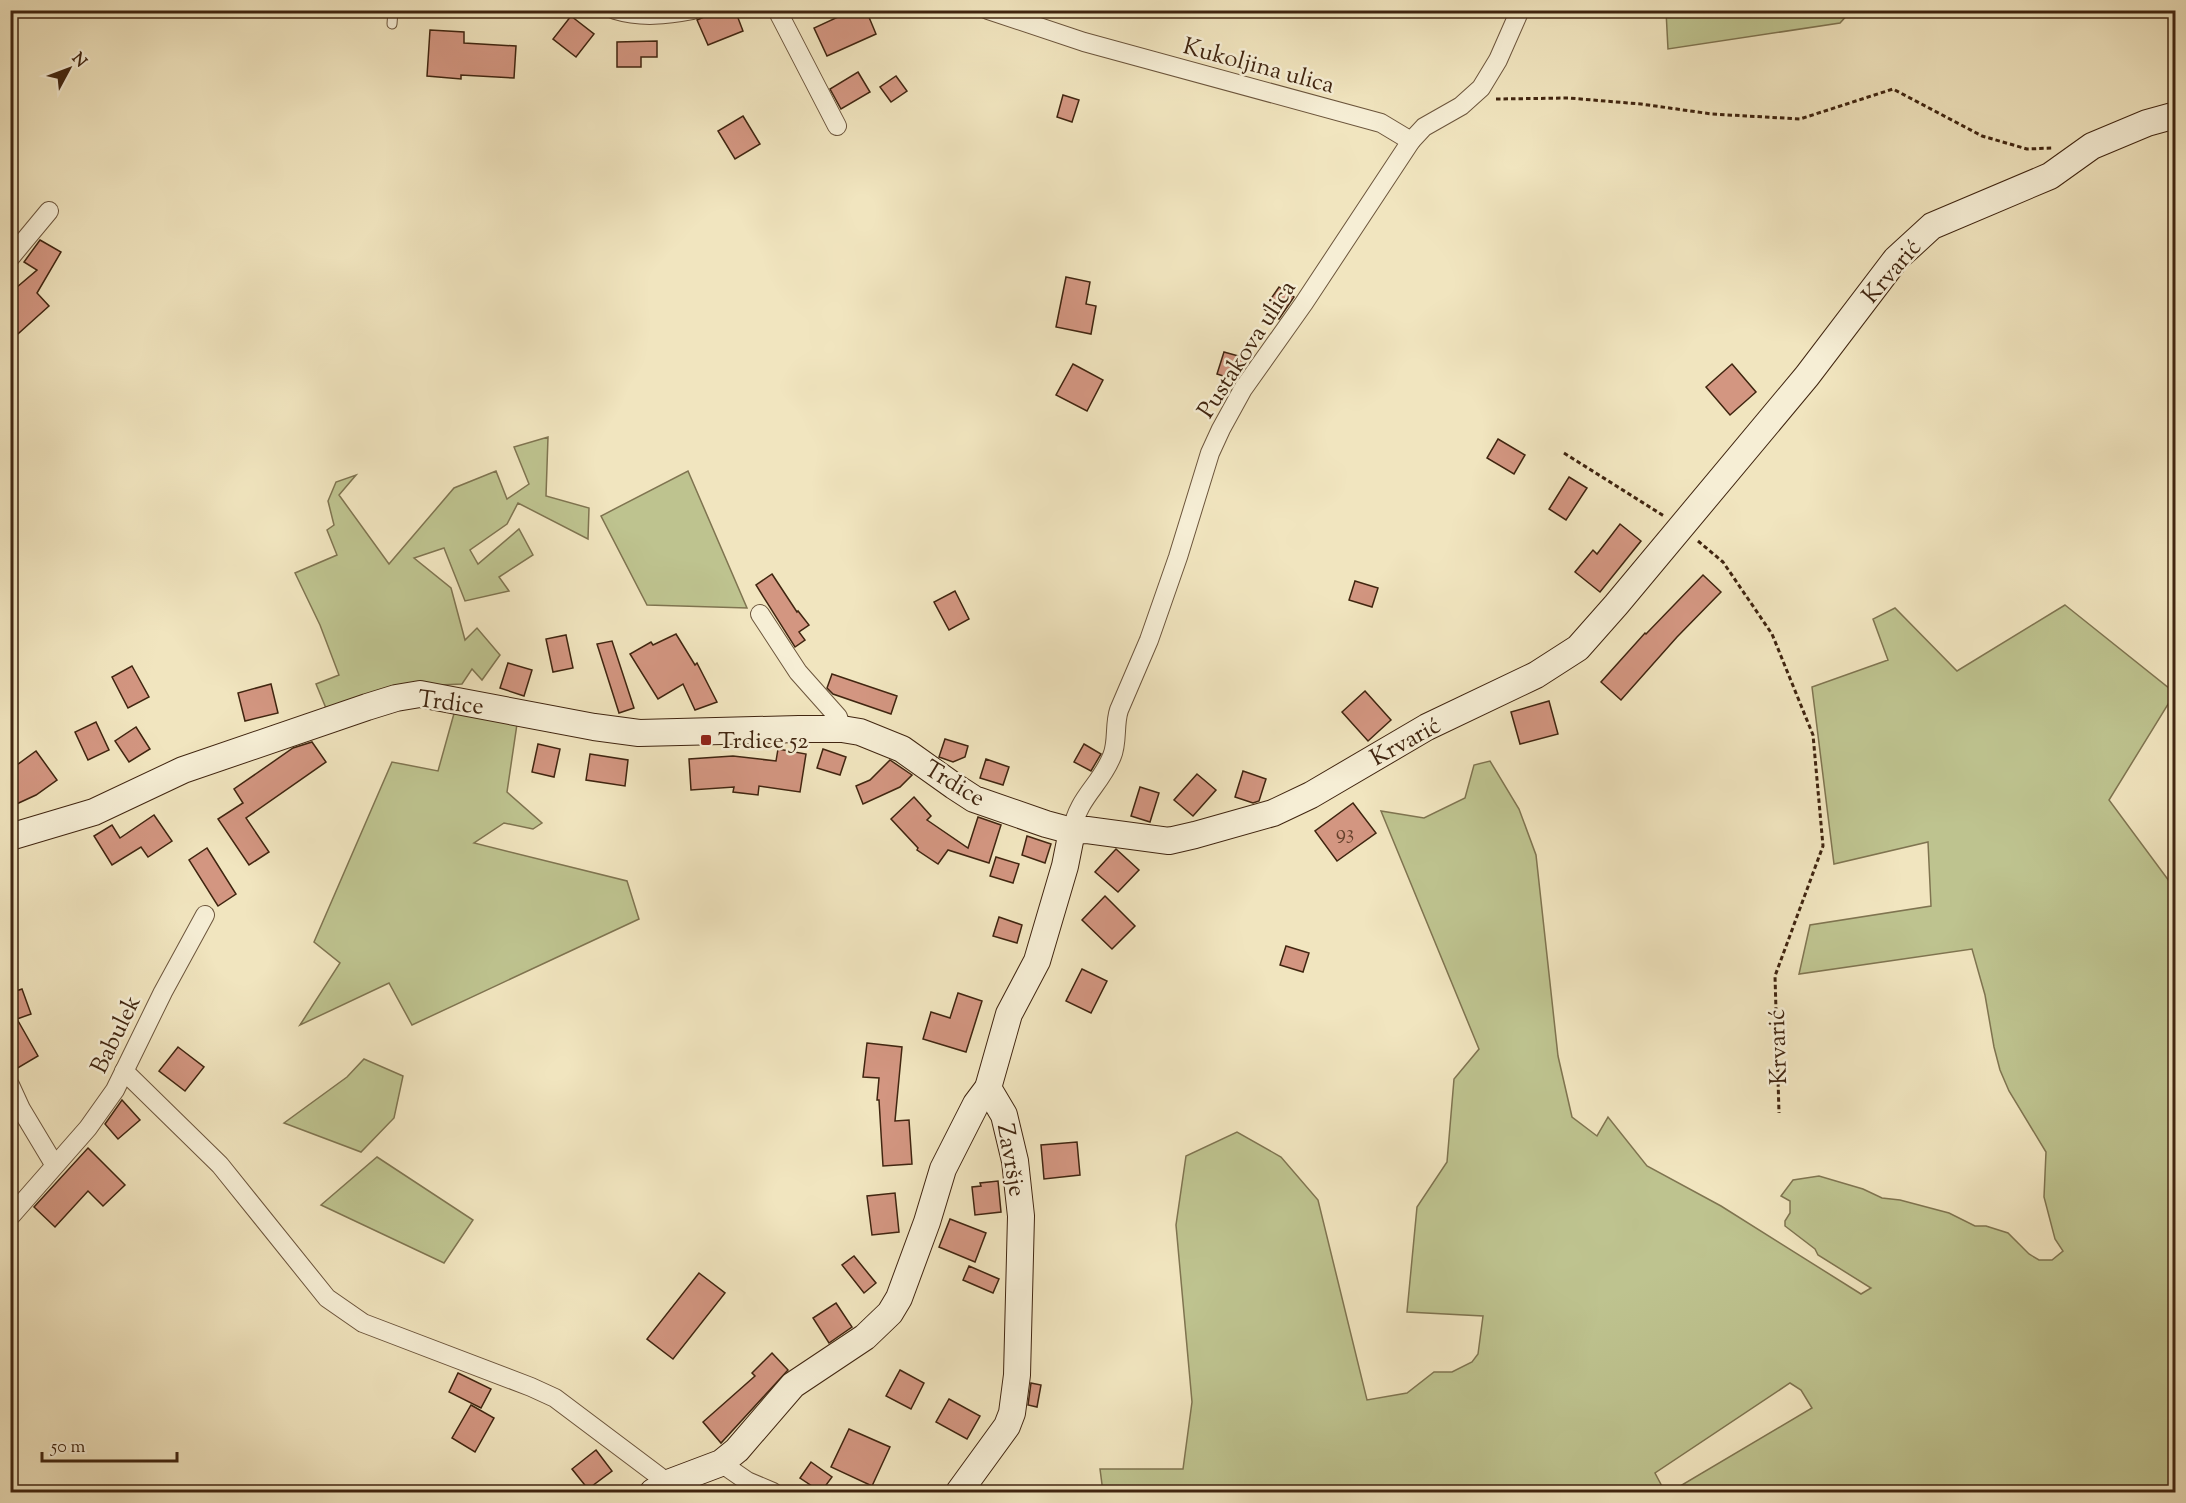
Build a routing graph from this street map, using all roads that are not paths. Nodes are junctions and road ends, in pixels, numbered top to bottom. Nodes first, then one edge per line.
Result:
1 (393, 10) edge
2 (615, 10) edge
3 (693, 10) edge
4 (777, 10) edge
5 (988, 10) edge
6 (1520, 10) edge
7 (392, 24) dead end
8 (2175, 115) edge
9 (837, 126) dead end
10 (1411, 141) junction
11 (49, 211) dead end
12 (10, 258) edge
13 (760, 614) dead end
14 (842, 729) junction
15 (1072, 831) junction
16 (10, 837) edge
17 (205, 915) dead end
18 (124, 1071) junction
19 (10, 1085) edge
20 (988, 1088) junction
21 (54, 1164) junction
22 (10, 1217) edge
23 (721, 1463) junction
24 (661, 1488) edge
25 (773, 1492) edge
26 (959, 1492) edge

1 - 7 lane
2 - 3 street
4 - 9 street
5 - 10 street, Kukoljina ulica
6 - 10 street, Pustakova ulica
8 - 15 street, Krvarić
10 - 15 street, Pustakova ulica
11 - 12 street
13 - 14 street
14 - 15 street, Trdice
14 - 16 street, Trdice
15 - 20 street
17 - 18 street, Babulek
18 - 21 street, Babulek
18 - 24 street
19 - 21 street
20 - 23 street
20 - 26 street, Završje
21 - 22 street, Babulek
23 - 24 street
23 - 25 street

